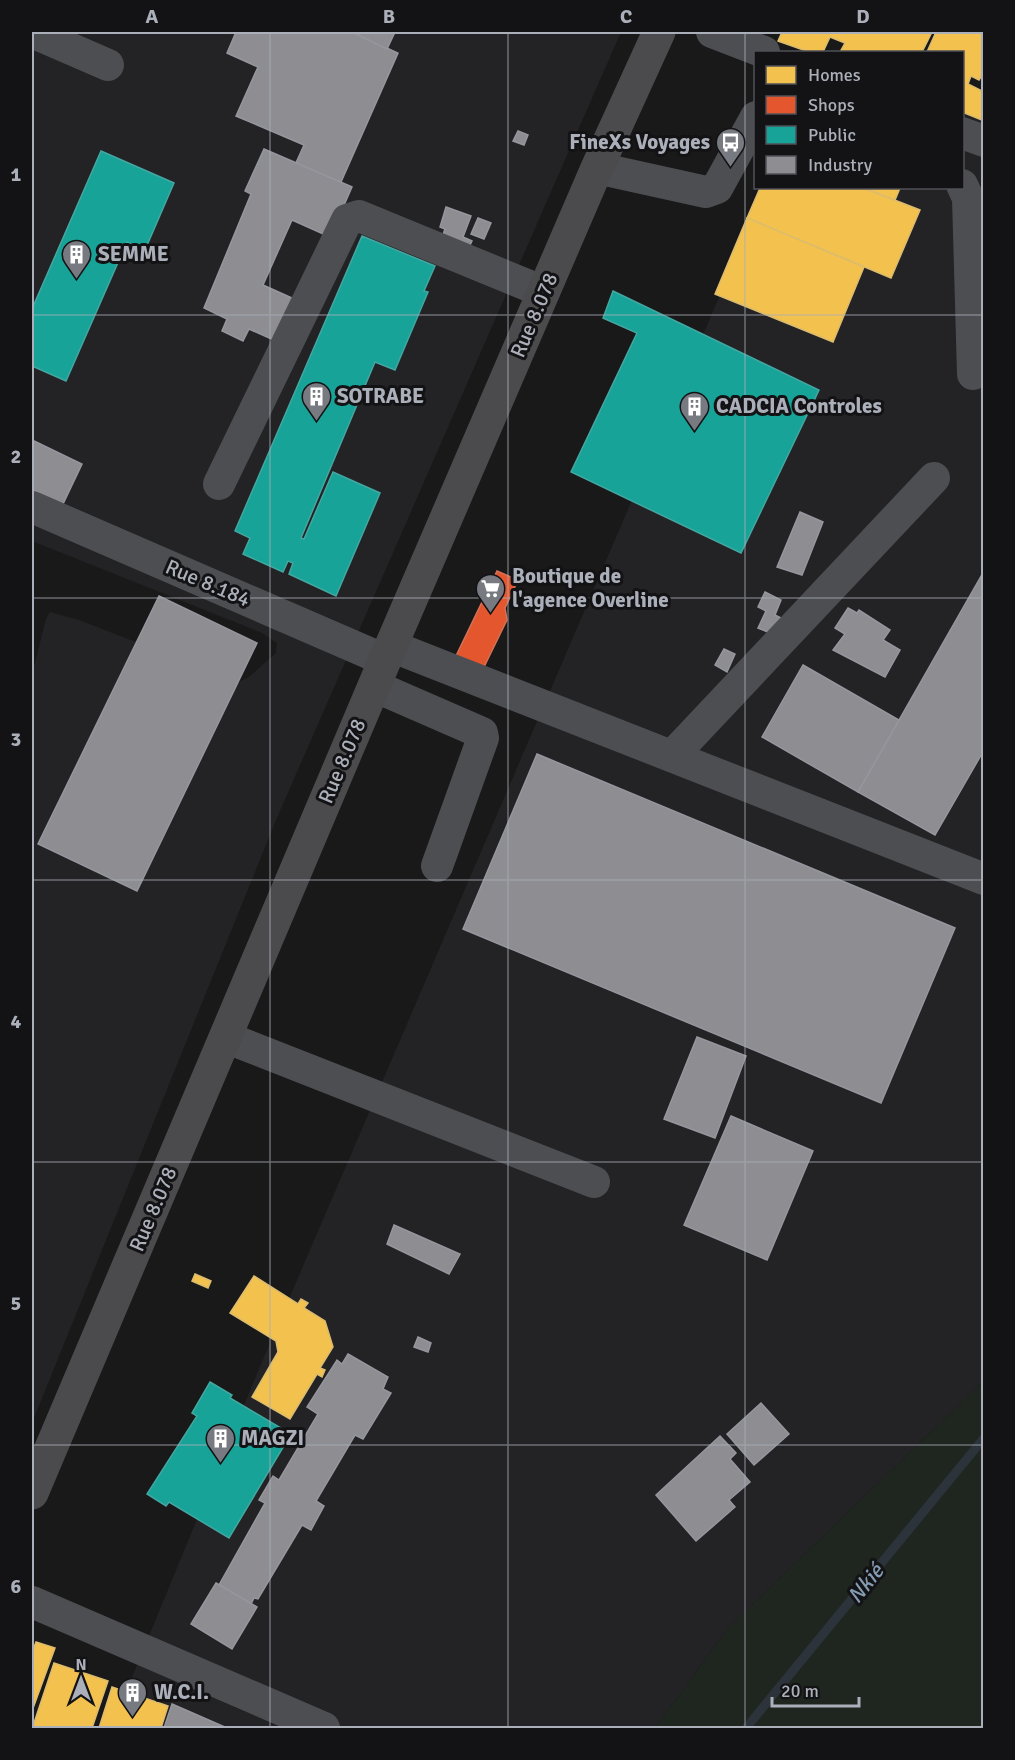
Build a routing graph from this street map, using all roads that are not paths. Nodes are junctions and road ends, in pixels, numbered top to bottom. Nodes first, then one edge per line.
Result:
1 (32, 32) edge
2 (659, 32) edge
3 (712, 32) edge
4 (761, 51) edge
5 (108, 65) dead end
6 (754, 121) edge
7 (964, 133) edge
8 (984, 141) edge
9 (597, 168) junction
10 (964, 188) edge
11 (544, 292) junction
12 (973, 374) dead end
13 (934, 478) dead end
14 (219, 484) dead end
15 (32, 507) edge
16 (383, 664) junction
17 (672, 756) junction
18 (437, 866) dead end
19 (984, 879) edge
20 (225, 1037) junction
21 (594, 1182) dead end
22 (32, 1493) edge
23 (32, 1602) edge
24 (324, 1728) edge

1 - 5 street
2 - 9 highway, Rue 8.078
3 - 4 street
6 - 9 street
7 - 8 street
9 - 11 highway, Rue 8.078
10 - 12 street
11 - 14 street
11 - 16 highway, Rue 8.078
13 - 17 street
15 - 16 street, Rue 8.184
16 - 17 street
16 - 18 street
16 - 20 highway, Rue 8.078
17 - 19 street
20 - 21 street
20 - 22 highway, Rue 8.078
23 - 24 street

